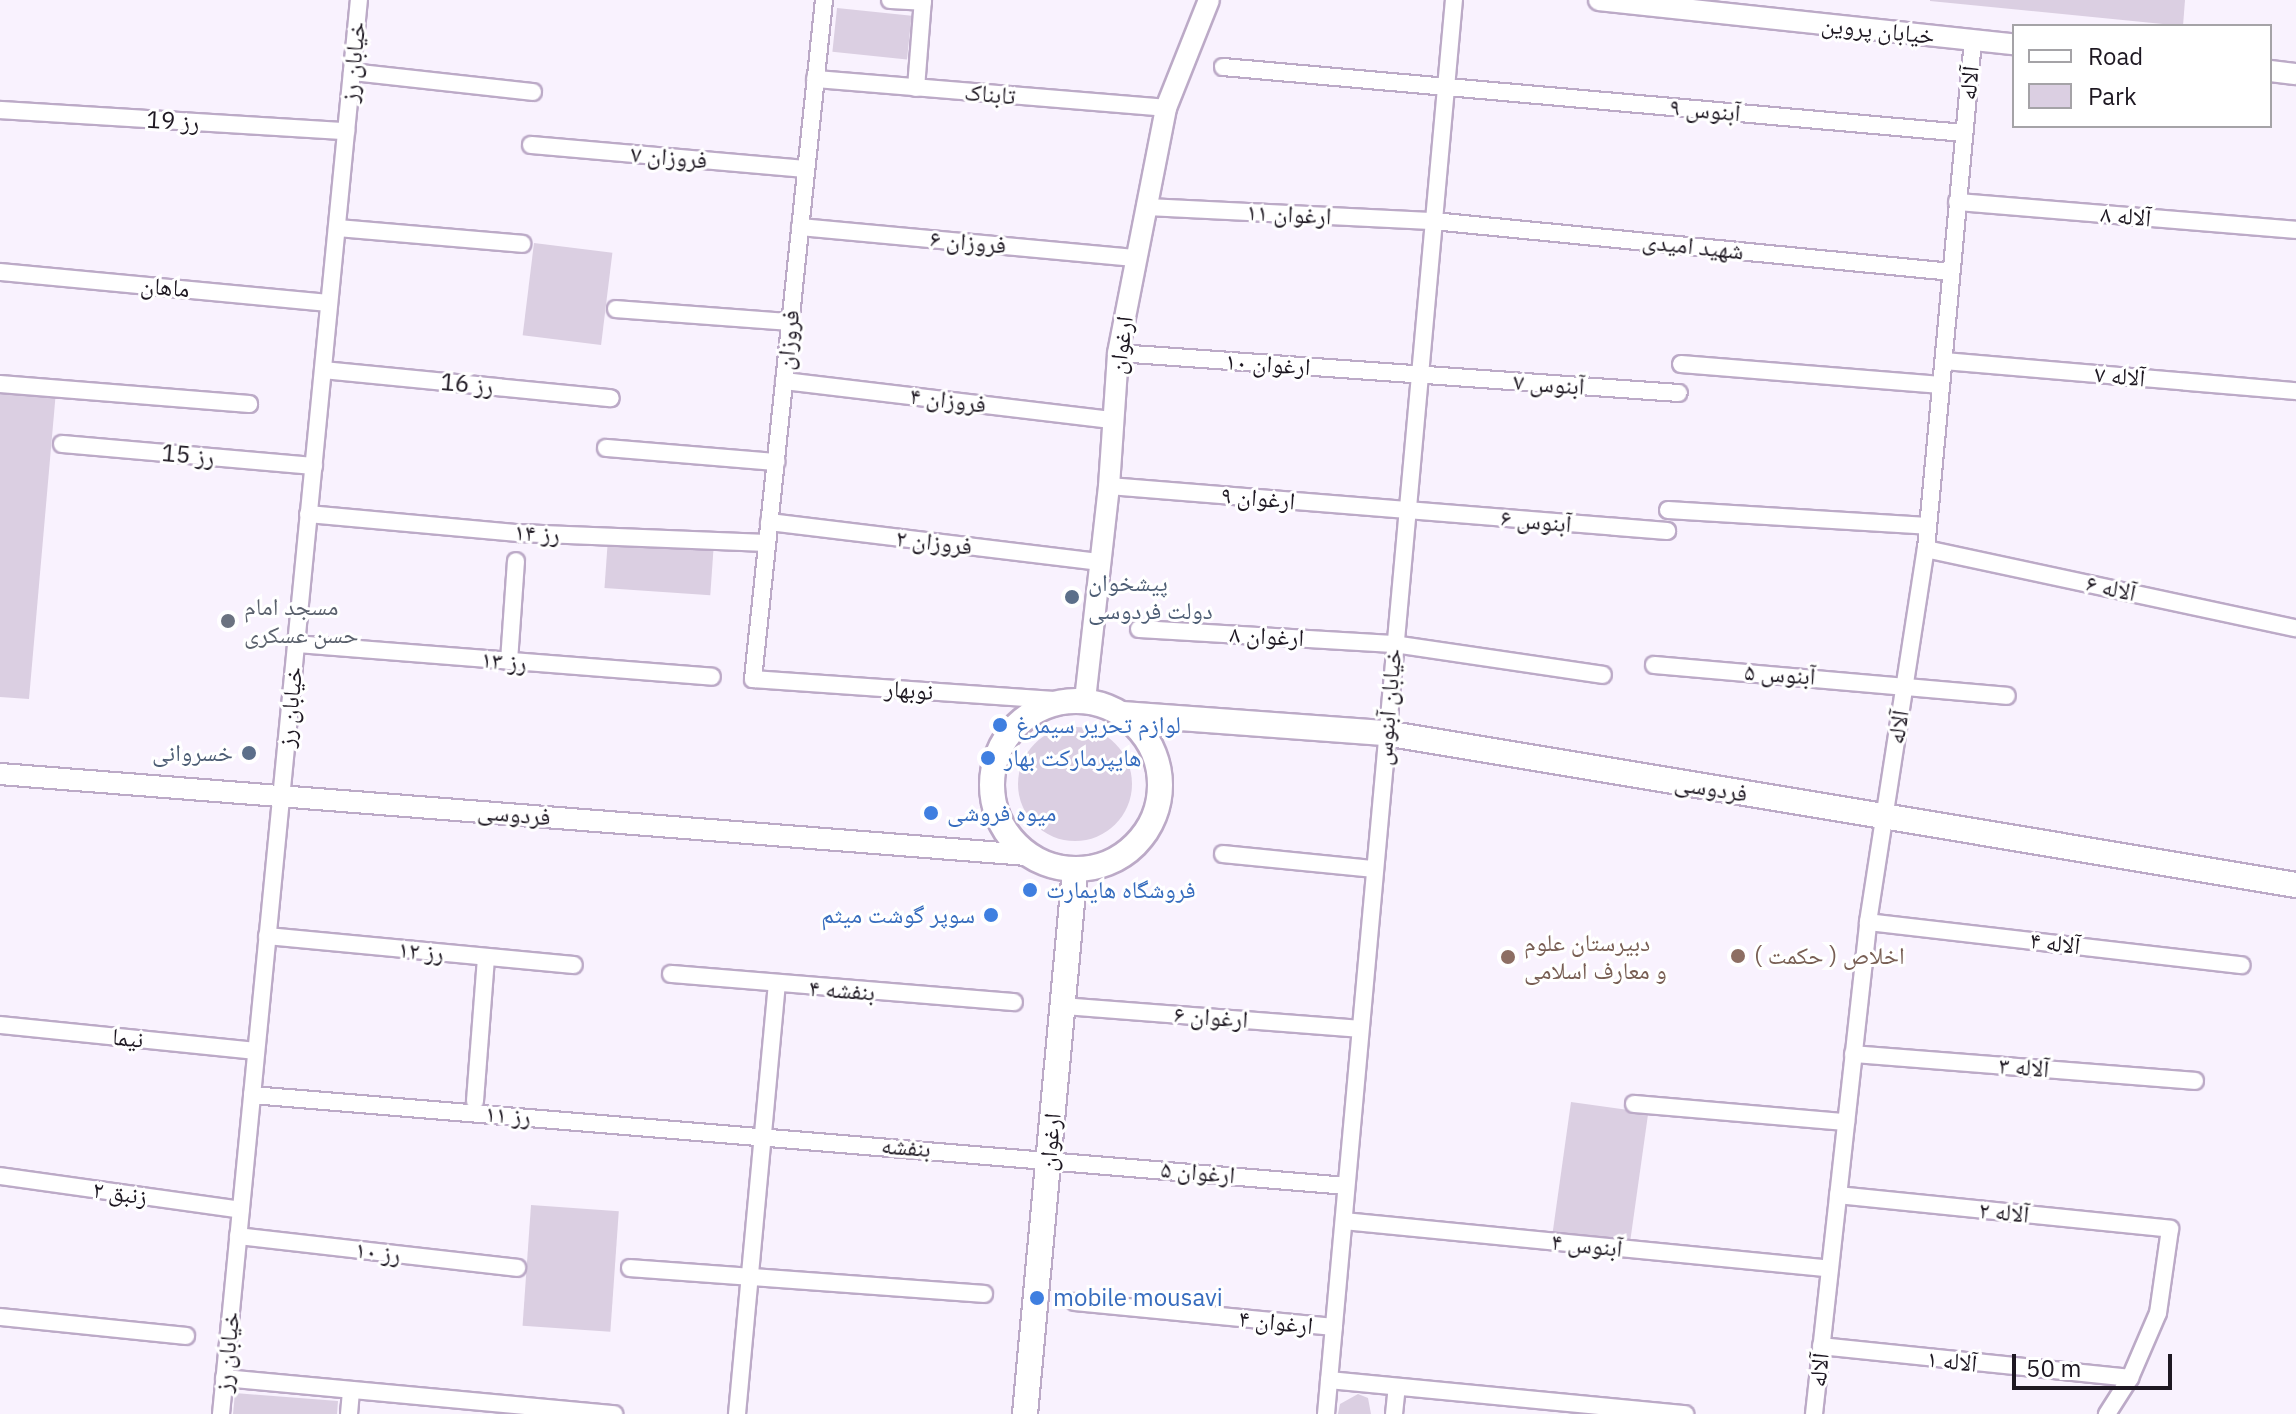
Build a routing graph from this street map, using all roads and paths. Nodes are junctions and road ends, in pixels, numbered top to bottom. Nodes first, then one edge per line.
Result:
1 (359, 0) edge
2 (824, 0) edge
3 (890, 0) edge
4 (1209, 0) edge
5 (1454, 0) edge
6 (1599, 0) edge
7 (923, 1) edge
8 (1722, 6) edge
9 (1973, 40) junction
10 (2012, 44) edge
11 (1223, 67) dead end
12 (2272, 71) edge
13 (352, 72) junction
14 (2296, 74) edge
15 (815, 79) junction
16 (1446, 87) junction
17 (916, 88) junction
18 (533, 92) dead end
19 (1166, 108) junction
20 (0, 110) edge
21 (346, 131) junction
22 (1964, 133) junction
23 (531, 145) dead end
24 (806, 169) junction
25 (1957, 202) junction
26 (1145, 207) junction
27 (1433, 221) junction
28 (800, 227) junction
29 (337, 228) junction
30 (2296, 230) edge
31 (522, 244) dead end
32 (1135, 258) junction
33 (0, 272) edge
34 (1952, 272) junction
35 (329, 303) junction
36 (616, 309) dead end
37 (790, 322) junction
38 (1118, 353) junction
39 (1944, 361) junction
40 (1681, 364) dead end
41 (323, 370) junction
42 (1419, 375) junction
43 (784, 381) junction
44 (0, 384) edge
45 (1941, 385) junction
46 (2296, 391) edge
47 (1679, 393) dead end
48 (611, 398) dead end
49 (249, 404) dead end
50 (1112, 420) junction
51 (62, 444) dead end
52 (606, 448) dead end
53 (776, 462) junction
54 (314, 466) junction
55 (1109, 486) junction
56 (1406, 510) junction
57 (1668, 510) dead end
58 (308, 514) junction
59 (769, 522) junction
60 (1928, 526) junction
61 (1667, 531) dead end
62 (767, 543) junction
63 (1926, 549) junction
64 (516, 561) dead end
65 (1099, 562) junction
66 (2296, 628) edge
67 (1139, 629) dead end
68 (296, 644) junction
69 (1394, 644) junction
70 (509, 661) junction
71 (1654, 665) dead end
72 (1603, 675) dead end
73 (712, 677) dead end
74 (753, 679) joint
75 (1905, 683) junction
76 (2007, 696) dead end
77 (1075, 700) junction
78 (1124, 714) junction
79 (1385, 733) junction
80 (0, 774) edge
81 (281, 796) junction
82 (1884, 815) junction
83 (1223, 854) dead end
84 (1028, 855) junction
85 (1374, 869) junction
86 (1075, 870) junction
87 (2296, 885) edge
88 (1868, 922) junction
89 (267, 936) junction
90 (486, 957) junction
91 (574, 965) dead end
92 (2242, 965) dead end
93 (671, 974) dead end
94 (777, 985) junction
95 (1014, 1002) dead end
96 (1063, 1006) junction
97 (0, 1025) edge
98 (1360, 1029) junction
99 (256, 1051) junction
100 (1853, 1054) junction
101 (2195, 1081) dead end
102 (252, 1095) junction
103 (475, 1101) dead end
104 (1634, 1104) dead end
105 (1846, 1122) junction
106 (763, 1135) junction
107 (1049, 1158) junction
108 (0, 1176) edge
109 (1346, 1186) junction
110 (1838, 1195) junction
111 (241, 1210) junction
112 (1344, 1221) junction
113 (238, 1236) junction
114 (517, 1268) dead end
115 (630, 1268) dead end
116 (1830, 1269) junction
117 (750, 1281) junction
118 (984, 1294) dead end
119 (1075, 1302) dead end
120 (0, 1317) edge
121 (1334, 1327) junction
122 (186, 1336) dead end
123 (1821, 1346) junction
124 (224, 1378) junction
125 (2130, 1378) junction
126 (1329, 1380) junction
127 (1397, 1387) junction
128 (351, 1390) junction
129 (221, 1414) edge
130 (349, 1414) edge
131 (614, 1414) edge
132 (737, 1414) edge
133 (1025, 1414) edge
134 (1326, 1414) edge
135 (1394, 1414) edge
136 (1685, 1414) edge
137 (1814, 1414) edge
138 (2107, 1414) edge

1 - 13 street, خیابان رز
2 - 15 street, فروزان
3 - 7 street
4 - 19 street, ارغوان
5 - 16 street, خیابان آبنوس
6 - 8 street, خیابان پروین
7 - 17 street
8 - 9 street, خیابان پروین
9 - 10 street, خیابان پروین
9 - 22 street, آلاله
11 - 16 street, آبنوس ۹
12 - 14 street
13 - 18 street
13 - 21 street, خیابان رز
15 - 17 street, تابناک
15 - 24 street, فروزان
16 - 22 street, آبنوس ۹
16 - 27 street, خیابان آبنوس
17 - 19 street, تابناک
19 - 26 street, ارغوان
20 - 21 street, رز 19
21 - 29 street, خیابان رز
22 - 25 street, آلاله
23 - 24 street, فروزان ۷
24 - 28 street, فروزان
25 - 30 street, آلاله ۸
25 - 34 street, آلاله
26 - 27 street, ارغوان ۱۱
26 - 32 street, ارغوان
27 - 34 street, شهید امیدی
27 - 42 street, خیابان آبنوس
28 - 32 street, فروزان ۶
28 - 37 street, فروزان
29 - 31 street
29 - 35 street, خیابان رز
32 - 38 street, ارغوان
33 - 35 street, ماهان
34 - 39 street, آلاله
35 - 41 street, خیابان رز
36 - 37 street
37 - 43 street, فروزان
38 - 42 street, ارغوان ۱۰
38 - 50 street, ارغوان
39 - 45 street, آلاله
39 - 46 street, آلاله ۷
40 - 45 street
41 - 48 street, رز 16
41 - 54 street, خیابان رز
42 - 47 street, آبنوس ۷
42 - 56 street, خیابان آبنوس
43 - 50 street, فروزان ۴
43 - 53 street, فروزان
44 - 49 street
45 - 60 street, آلاله
50 - 55 street, ارغوان
51 - 54 street, رز 15
52 - 53 street
53 - 59 street, فروزان
54 - 58 street, خیابان رز
55 - 56 street, ارغوان ۹
55 - 65 street, ارغوان
56 - 61 street, آبنوس ۶
56 - 69 street, خیابان آبنوس
57 - 60 street
58 - 62 street, رز ۱۴
58 - 68 street, خیابان رز
59 - 62 street, فروزان
59 - 65 street, فروزان ۲
60 - 63 street, آلاله
62 - 74 street, فروزان
63 - 66 street, آلاله ۶
63 - 75 street, آلاله
64 - 70 street
65 - 77 street, ارغوان
67 - 69 street, ارغوان ۸
68 - 70 street, رز ۱۳
68 - 81 street, خیابان رز
69 - 72 street
69 - 79 street, خیابان آبنوس
70 - 73 street, رز ۱۳
71 - 75 street, آبنوس ۵
74 - 77 street, نوبهار
75 - 76 street, آبنوس ۵
75 - 82 street, آلاله
77 - 78 main road
77 - 84 main road
78 - 79 main road, فردوسی
78 - 86 main road
79 - 82 main road, فردوسی
79 - 85 street, خیابان آبنوس
80 - 81 street, فردوسی
81 - 84 street, فردوسی
81 - 89 street, خیابان رز
82 - 87 main road, فردوسی
82 - 88 street, آلاله
83 - 85 street
84 - 86 main road
85 - 98 street, خیابان آبنوس
86 - 96 main road, ارغوان
88 - 92 street, آلاله ۴
88 - 100 street, آلاله
89 - 90 street, رز ۱۲
89 - 99 street, خیابان رز
90 - 91 street, رز ۱۲
90 - 103 street
93 - 94 street, بنفشه ۴
94 - 95 street, بنفشه ۴
94 - 106 street
96 - 98 street, ارغوان ۶
96 - 107 main road, ارغوان
97 - 99 street, نیما
98 - 109 street, خیابان آبنوس
99 - 102 street, خیابان رز
100 - 101 street, آلاله ۳
100 - 105 street, آلاله
102 - 106 street, رز ۱۱
102 - 111 street, خیابان رز
104 - 105 street
105 - 110 street, آلاله
106 - 107 street, بنفشه
106 - 117 street
107 - 109 street, ارغوان ۵
107 - 133 main road, ارغوان
108 - 111 street, زنبق ۲
109 - 112 street, خیابان آبنوس
110 - 116 street, آلاله
110 - 125 street, آلاله ۲
111 - 113 street, خیابان رز
112 - 116 street, آبنوس ۴
112 - 121 street, خیابان آبنوس
113 - 114 street, رز ۱۰
113 - 124 street, خیابان رز
115 - 117 street
116 - 123 street, آلاله
117 - 118 street
117 - 132 street
119 - 121 street, ارغوان ۴
120 - 122 street
121 - 126 street, خیابان آبنوس
123 - 125 street, آلاله ۱
123 - 137 street, آلاله
124 - 128 street
124 - 129 street, خیابان رز
125 - 138 street
126 - 127 street
126 - 134 street, خیابان آبنوس
127 - 135 street
127 - 136 street
128 - 130 street
128 - 131 street

